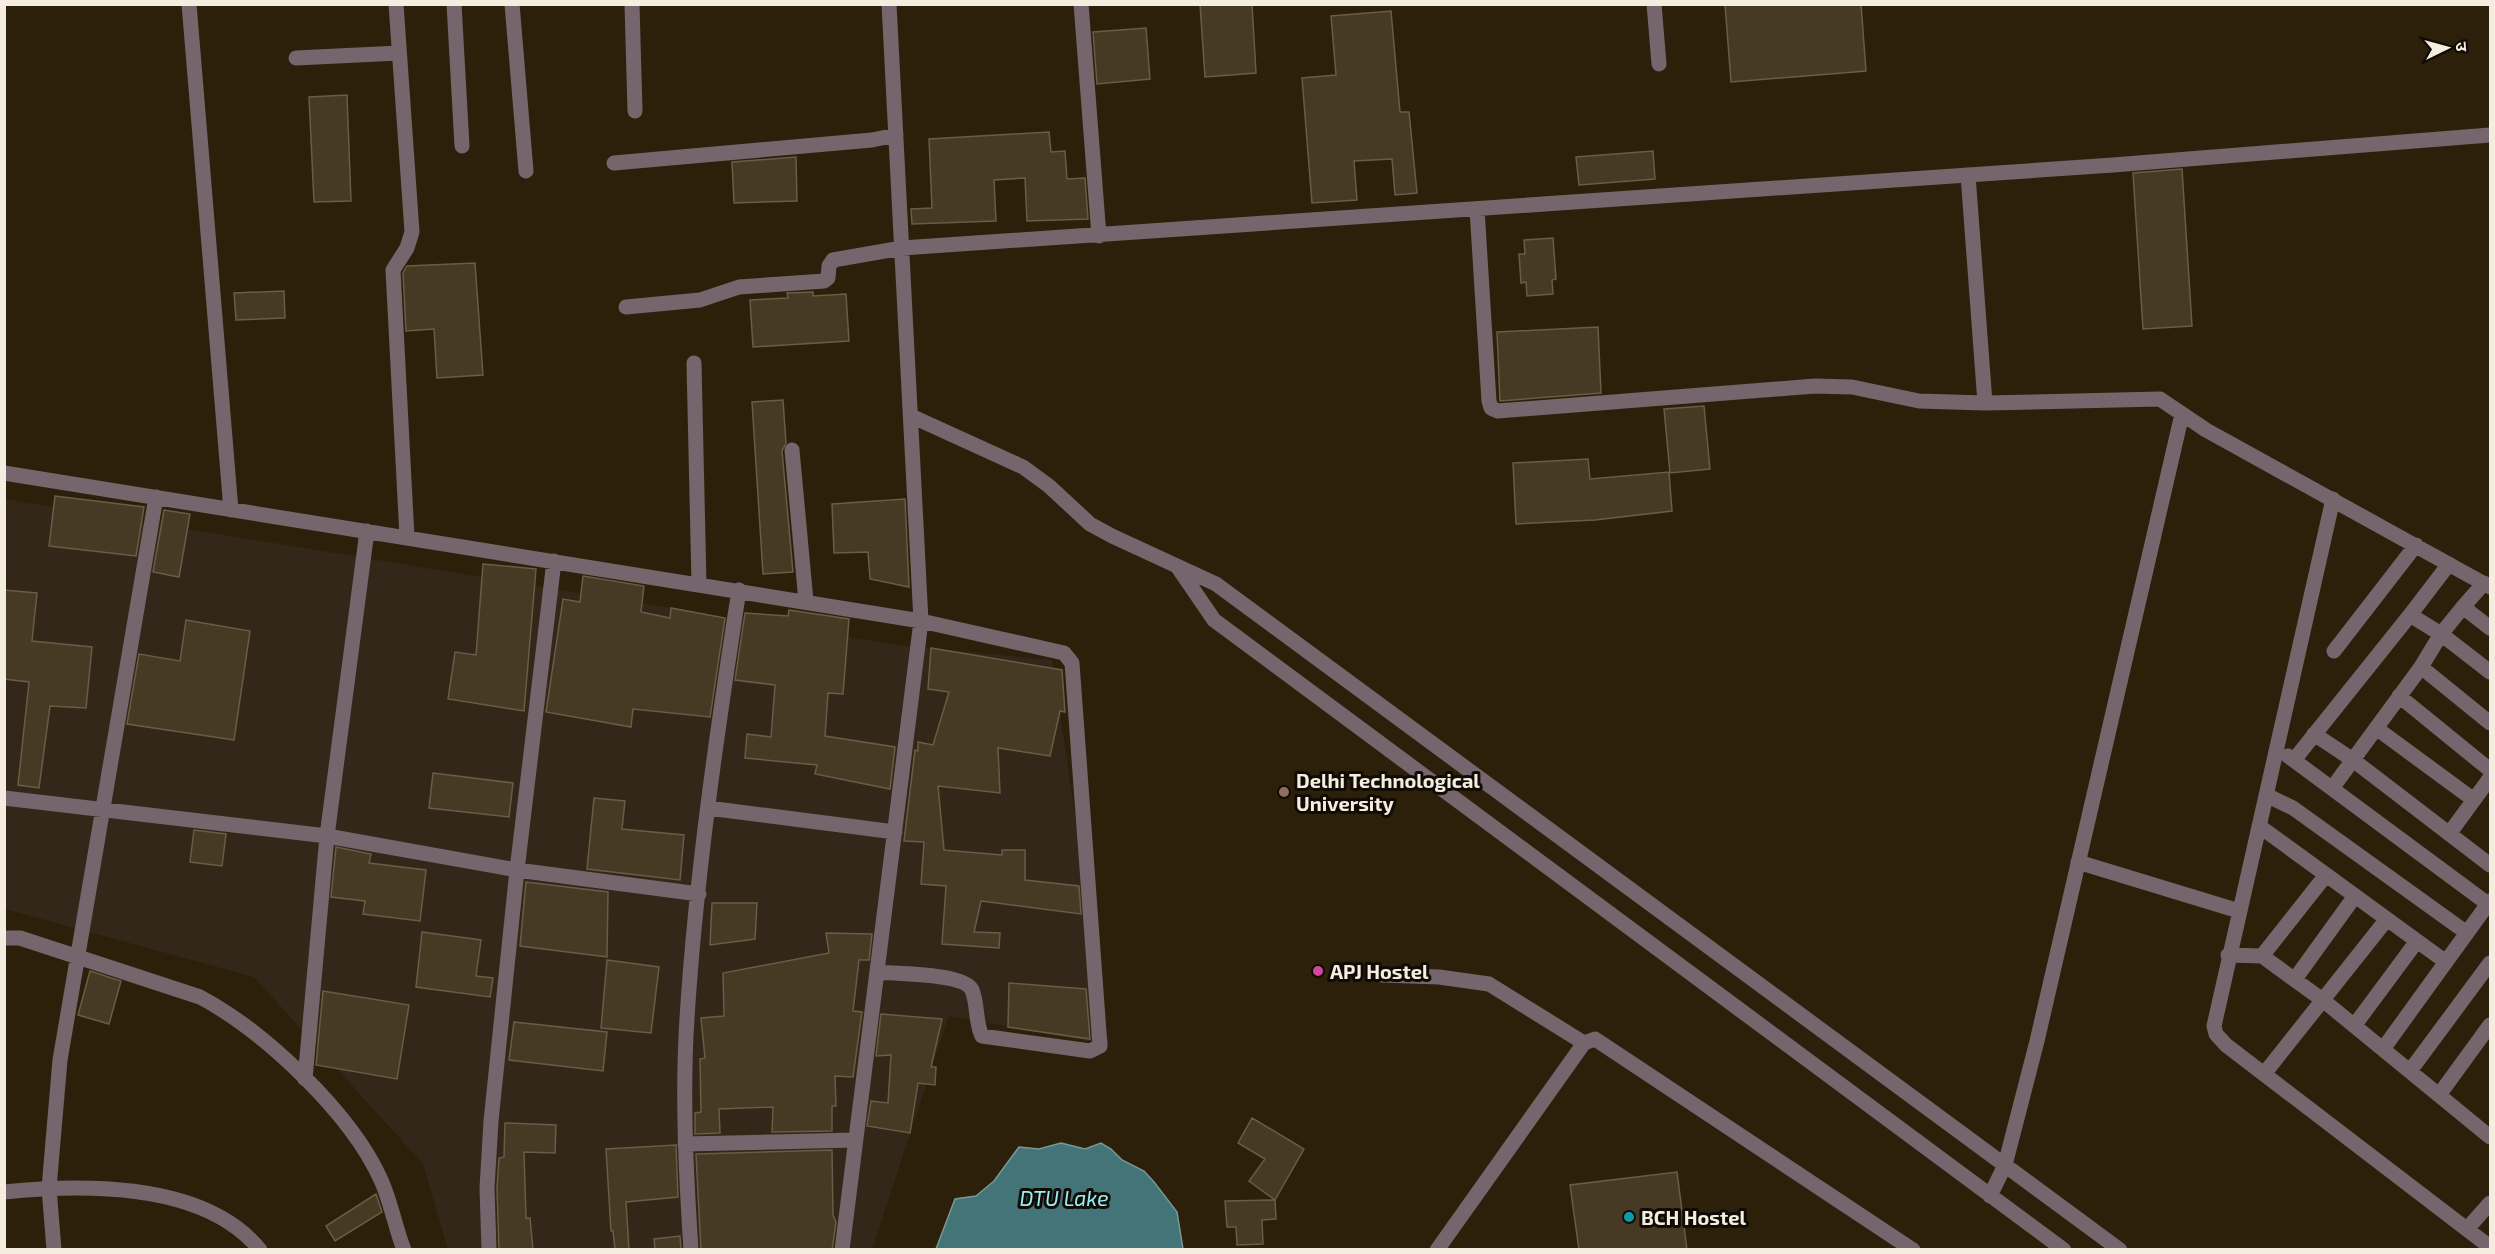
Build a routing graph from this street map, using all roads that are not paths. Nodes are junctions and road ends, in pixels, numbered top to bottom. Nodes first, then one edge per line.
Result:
1 (189, 4) edge
2 (396, 4) edge
3 (454, 4) edge
4 (512, 4) edge
5 (632, 4) edge
6 (889, 4) edge
7 (1081, 4) edge
8 (1654, 4) edge
9 (399, 53) junction
10 (296, 58) dead end
11 (1659, 64) dead end
12 (635, 111) dead end
13 (896, 135) junction
14 (2490, 135) edge
15 (462, 146) dead end
16 (614, 163) dead end
17 (526, 171) dead end
18 (1968, 175) junction
19 (1477, 209) junction
20 (1098, 236) junction
21 (902, 248) junction
22 (626, 307) dead end
23 (694, 363) dead end
24 (1985, 403) junction
25 (2182, 414) junction
26 (911, 416) junction
27 (792, 450) dead end
28 (4, 473) edge
29 (156, 498) junction
30 (2333, 499) junction
31 (231, 510) junction
32 (367, 531) junction
33 (407, 537) junction
34 (2416, 545) junction
35 (554, 561) junction
36 (2449, 564) junction
37 (1177, 566) junction
38 (699, 584) junction
39 (2487, 585) edge
40 (739, 590) junction
41 (806, 601) junction
42 (2463, 607) junction
43 (2410, 615) junction
44 (921, 621) junction
45 (2490, 628) edge
46 (2441, 634) junction
47 (2334, 651) dead end
48 (2421, 667) junction
49 (2490, 672) edge
50 (2399, 696) junction
51 (2490, 723) edge
52 (2376, 728) junction
53 (2314, 734) junction
54 (2277, 748) junction
55 (2294, 760) junction
56 (2353, 760) junction
57 (2490, 778) edge
58 (2332, 787) junction
59 (2266, 795) junction
60 (4, 798) edge
61 (2474, 800) junction
62 (708, 808) junction
63 (103, 809) junction
64 (2259, 826) junction
65 (895, 832) junction
66 (2450, 834) junction
67 (327, 836) junction
68 (2488, 859) edge
69 (2078, 862) junction
70 (517, 870) junction
71 (2326, 875) junction
72 (699, 894) junction
73 (2355, 896) junction
74 (2489, 902) edge
75 (2239, 911) junction
76 (2387, 919) junction
77 (2467, 933) junction
78 (4, 938) edge
79 (2418, 941) junction
80 (2228, 955) junction
81 (78, 956) junction
82 (2262, 956) junction
83 (2446, 962) junction
84 (2490, 963) edge
85 (877, 972) junction
86 (1381, 975) dead end
87 (2295, 979) junction
88 (2324, 1001) junction
89 (2490, 1025) edge
90 (2354, 1026) junction
91 (1584, 1043) junction
92 (2383, 1049) junction
93 (2410, 1071) junction
94 (2264, 1074) junction
95 (304, 1079) junction
96 (2439, 1095) junction
97 (2490, 1137) edge
98 (854, 1140) junction
99 (685, 1144) junction
100 (2005, 1165) junction
101 (49, 1188) junction
102 (4, 1192) edge
103 (1990, 1196) junction
104 (2490, 1203) edge
105 (2467, 1229) junction
106 (2490, 1247) edge
107 (54, 1250) edge
108 (260, 1250) edge
109 (404, 1250) edge
110 (489, 1250) edge
111 (691, 1250) edge
112 (842, 1250) edge
113 (1437, 1250) edge
114 (1913, 1250) edge
115 (2064, 1250) edge
116 (2120, 1250) edge

1 - 31 street
2 - 9 street
3 - 15 street
4 - 17 street
5 - 12 street
6 - 13 street
7 - 20 street
8 - 11 street
9 - 10 street
9 - 33 street
13 - 16 street
13 - 21 street
14 - 18 street
18 - 19 street
18 - 24 street
19 - 20 street
19 - 24 street
20 - 21 street
21 - 22 street
21 - 26 street
23 - 38 street
24 - 25 street
25 - 30 street
25 - 69 street
26 - 37 street
26 - 44 street
27 - 41 street
28 - 29 street
29 - 31 street
29 - 63 street
30 - 34 street
30 - 54 street
31 - 32 street
32 - 33 street
32 - 67 street
33 - 35 street
34 - 36 street
34 - 47 street
35 - 38 street
35 - 70 street
36 - 39 street
36 - 43 street
37 - 100 street
37 - 103 street
38 - 40 street
39 - 42 street
40 - 41 street
40 - 62 street
41 - 44 street
42 - 45 street
42 - 46 street
43 - 46 street
43 - 53 street
44 - 65 street
44 - 85 street
46 - 48 street
46 - 49 street
48 - 50 street
48 - 51 street
50 - 52 street
50 - 57 street
52 - 56 street
52 - 61 street
53 - 55 street
53 - 56 street
54 - 55 street
54 - 59 street
55 - 58 street
56 - 58 street
56 - 66 street
57 - 61 street
58 - 74 street
59 - 64 street
59 - 77 street
60 - 63 street
61 - 66 street
62 - 65 street
62 - 72 street
63 - 67 street
63 - 81 street
64 - 71 street
64 - 75 street
65 - 85 street
66 - 68 street
67 - 70 street
67 - 95 street
69 - 75 street
69 - 100 street
70 - 72 street
70 - 110 street
71 - 73 street
71 - 82 street
72 - 99 street
73 - 76 street
73 - 87 street
74 - 77 street
75 - 80 street
76 - 79 street
76 - 88 street
77 - 83 street
78 - 81 street
79 - 83 street
79 - 90 street
80 - 82 street
80 - 94 street
81 - 95 street
81 - 101 street
82 - 87 street
83 - 92 street
84 - 93 street
85 - 98 street
86 - 91 street
87 - 88 street
88 - 90 street
88 - 94 street
89 - 96 street
90 - 92 street
91 - 113 street
91 - 114 street
92 - 93 street
93 - 96 street
94 - 105 street
95 - 109 street
96 - 97 street
98 - 99 street
98 - 112 street
99 - 111 street
100 - 103 street
100 - 116 street
101 - 102 street
101 - 107 street
101 - 108 street
103 - 115 street
104 - 105 street
105 - 106 street

